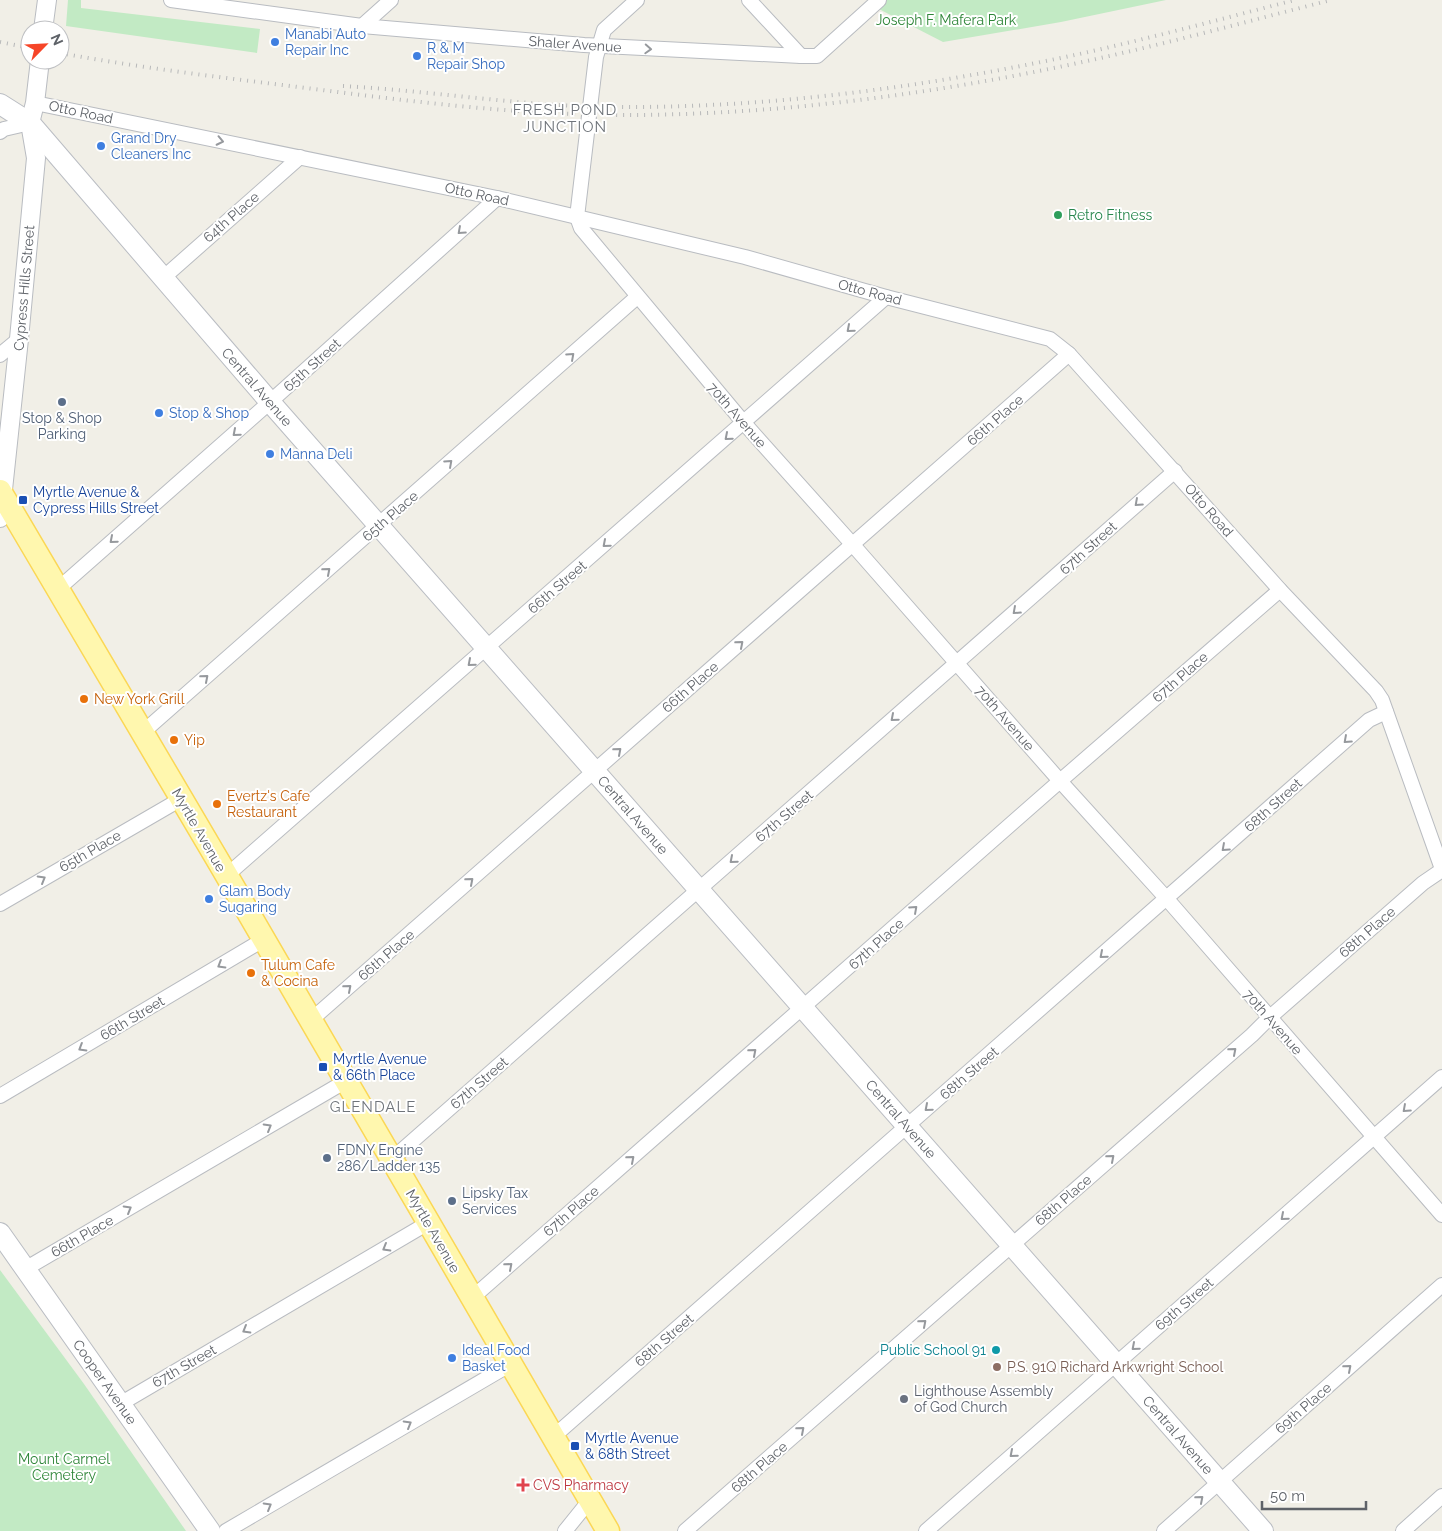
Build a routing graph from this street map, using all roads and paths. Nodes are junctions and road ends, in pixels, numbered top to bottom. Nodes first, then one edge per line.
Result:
1 (47, 0) edge
2 (171, 0) edge
3 (391, 0) edge
4 (637, 0) edge
5 (749, 0) edge
6 (879, 0) edge
7 (44, 20) edge
8 (362, 26) junction
9 (599, 46) junction
10 (801, 56) junction
11 (39, 70) edge
12 (35, 103) junction
13 (0, 104) edge
14 (30, 123) junction
15 (0, 132) edge
16 (300, 157) junction
17 (497, 198) junction
18 (577, 217) junction
19 (163, 278) junction
20 (637, 297) junction
21 (886, 297) junction
22 (19, 339) junction
23 (1069, 354) junction
24 (0, 355) edge
25 (270, 402) junction
26 (744, 423) junction
27 (1174, 471) junction
28 (1, 493) edge
29 (0, 518) edge
30 (379, 526) junction
31 (853, 545) junction
32 (58, 589) junction
33 (1280, 590) junction
34 (487, 648) junction
35 (957, 663) junction
36 (1386, 712) junction
37 (142, 733) junction
38 (595, 771) junction
39 (1060, 781) junction
40 (181, 799) junction
41 (1442, 869) edge
42 (226, 876) junction
43 (699, 890) junction
44 (1166, 899) junction
45 (0, 904) edge
46 (263, 940) junction
47 (803, 1008) junction
48 (1269, 1018) junction
49 (311, 1020) junction
50 (1442, 1077) edge
51 (346, 1081) junction
52 (0, 1096) edge
53 (907, 1127) junction
54 (1374, 1137) junction
55 (392, 1160) junction
56 (1442, 1215) edge
57 (428, 1223) junction
58 (0, 1233) edge
59 (1012, 1245) junction
60 (25, 1269) junction
61 (1442, 1285) edge
62 (472, 1298) junction
63 (510, 1364) junction
64 (1116, 1364) junction
65 (120, 1404) junction
66 (553, 1437) junction
67 (1220, 1482) junction
68 (1442, 1496) edge
69 (590, 1500) junction
70 (210, 1531) edge
71 (226, 1531) edge
72 (565, 1531) edge
73 (608, 1531) edge
74 (685, 1531) edge
75 (926, 1531) edge
76 (1164, 1531) edge
77 (1263, 1531) edge
78 (1402, 1531) edge

1 - 7 street
2 - 8 street, Shaler Avenue
3 - 8 street
4 - 9 street
5 - 10 street
6 - 10 street
8 - 9 street, Shaler Avenue
9 -> 10 street, Shaler Avenue
9 - 18 street
11 - 12 street, Cypress Hills Street
12 - 14 street, Cypress Hills Street
12 -> 16 street, Otto Road
13 - 14 main road, Central Avenue
14 - 15 street
14 - 19 main road, Central Avenue
14 - 22 street, Cypress Hills Street
16 - 17 street, Otto Road
16 - 19 street, 64th Place
17 - 18 street, Otto Road
17 -> 25 street, 65th Street
18 - 20 street, 70th Avenue
18 - 21 street, Otto Road
19 - 25 main road, Central Avenue
20 - 26 street, 70th Avenue
30 -> 20 street, 65th Place
21 - 23 street, Otto Road
21 -> 26 street, 66th Street
22 - 24 street
22 - 28 street, Cypress Hills Street
23 - 27 street, Otto Road
23 - 31 street, 66th Place
25 - 30 main road, Central Avenue
25 -> 32 street, 65th Street
26 - 31 street, 70th Avenue
26 -> 34 street, 66th Street
27 - 33 street, Otto Road
27 -> 35 street, 67th Street
28 - 29 street, Cypress Hills Street
28 - 32 main road, Myrtle Avenue
30 - 34 main road, Central Avenue
37 -> 30 street, 65th Place
31 - 35 street, 70th Avenue
38 -> 31 street, 66th Place
32 - 37 main road, Myrtle Avenue
33 - 36 street, Otto Road
33 - 39 street, 67th Place
34 - 38 main road, Central Avenue
34 -> 42 street, 66th Street
35 - 39 street, 70th Avenue
35 -> 43 street, 67th Street
36 - 41 street, Otto Road
36 -> 44 street, 68th Street
37 - 40 main road, Myrtle Avenue
38 - 43 main road, Central Avenue
49 -> 38 street, 66th Place
39 - 44 street, 70th Avenue
47 -> 39 street, 67th Place
40 - 42 main road, Myrtle Avenue
45 -> 40 street, 65th Place
41 - 48 street, 68th Place
42 - 46 main road, Myrtle Avenue
43 - 47 main road, Central Avenue
43 - 55 street, 67th Street
44 - 48 street, 70th Avenue
44 -> 53 street, 68th Street
46 - 49 main road, Myrtle Avenue
46 -> 52 street, 66th Street
47 - 53 main road, Central Avenue
62 -> 47 street, 67th Place
48 - 54 street, 70th Avenue
59 -> 48 street, 68th Place
49 - 51 main road, Myrtle Avenue
50 -> 54 street, 69th Street
51 - 55 main road, Myrtle Avenue
60 -> 51 street, 66th Place
53 - 59 main road, Central Avenue
53 - 66 street, 68th Street
54 - 56 street, 70th Avenue
54 -> 64 street, 69th Street
55 - 57 main road, Myrtle Avenue
57 - 62 main road, Myrtle Avenue
57 -> 65 street, 67th Street
58 - 60 main road, Cooper Avenue
59 - 64 main road, Central Avenue
74 -> 59 street, 68th Place
60 - 65 main road, Cooper Avenue
67 -> 61 street, 69th Place
62 - 63 main road, Myrtle Avenue
63 - 66 main road, Myrtle Avenue
71 -> 63 street
64 - 67 main road, Central Avenue
64 -> 75 street, 69th Street
65 - 70 main road, Cooper Avenue
66 - 69 main road, Myrtle Avenue
76 -> 67 street, 69th Place
67 - 77 main road, Central Avenue
68 - 78 street
69 - 72 street
69 - 73 main road, Myrtle Avenue

